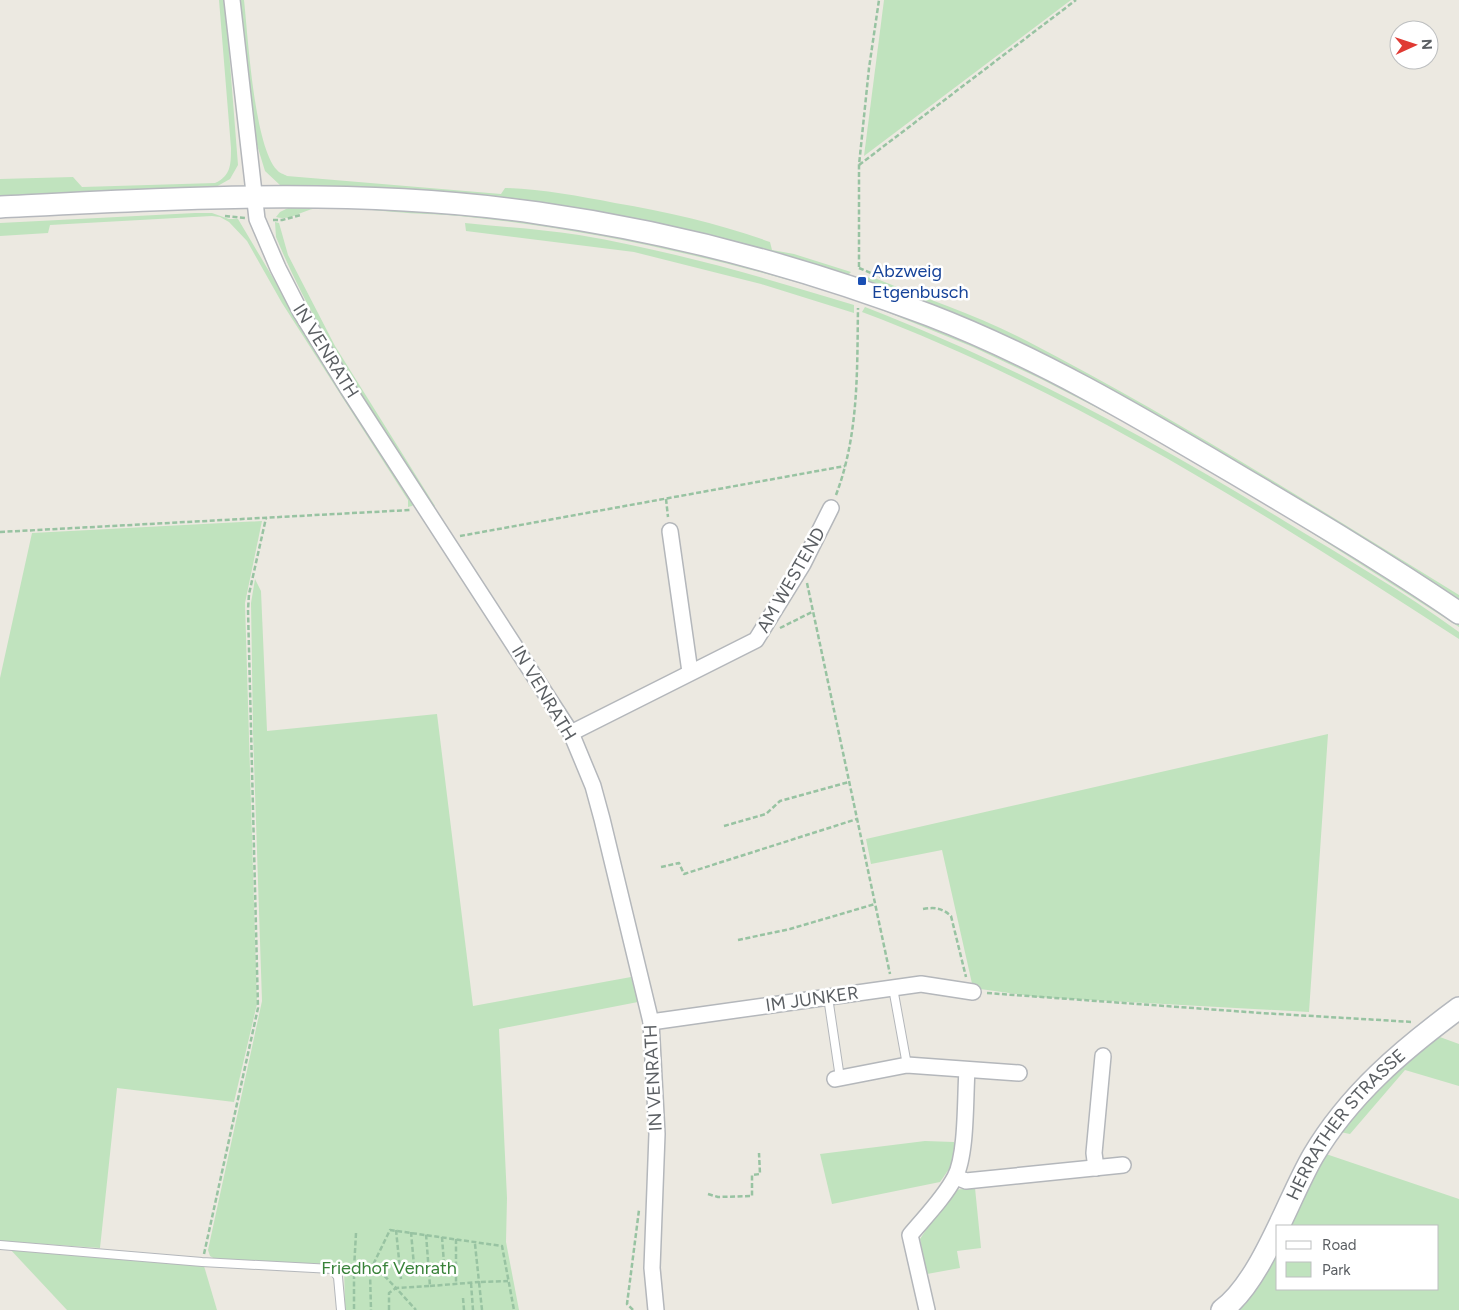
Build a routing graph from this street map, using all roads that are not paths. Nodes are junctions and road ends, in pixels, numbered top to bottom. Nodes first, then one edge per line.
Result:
1 (232, 0) edge
2 (254, 196) junction
3 (0, 207) edge
4 (831, 508) road end
5 (670, 531) road end
6 (1459, 613) edge
7 (690, 672) junction
8 (571, 732) junction
9 (893, 988) junction
10 (970, 992) road end
11 (828, 997) junction
12 (1459, 1008) edge
13 (650, 1022) junction
14 (1102, 1056) dead end
15 (907, 1065) junction
16 (967, 1070) junction
17 (1019, 1073) dead end
18 (838, 1079) joint
19 (1123, 1165) dead end
20 (1096, 1168) junction
21 (956, 1177) junction
22 (1277, 1225) edge
23 (1276, 1228) edge
24 (0, 1245) edge
25 (341, 1310) edge
26 (656, 1310) edge
27 (926, 1310) edge
28 (1223, 1310) edge

1 - 2 street, IN VENRATH
2 - 3 street
2 - 6 street
2 - 8 street, IN VENRATH
4 - 7 street, AM WESTEND
5 - 7 street
7 - 8 street, AM WESTEND
8 - 13 street, IN VENRATH
9 - 10 street, IM JUNKER
9 - 11 street, IM JUNKER
9 - 15 lane
11 - 13 street, IM JUNKER
11 - 18 lane
12 - 22 street, HERRATHER STRASSE
13 - 26 street, IN VENRATH
14 - 20 street
15 - 16 street
15 - 18 street
16 - 17 street
16 - 21 street
19 - 20 street
20 - 21 street
21 - 27 street
23 - 28 street, HERRATHER STRASSE
24 - 25 lane

